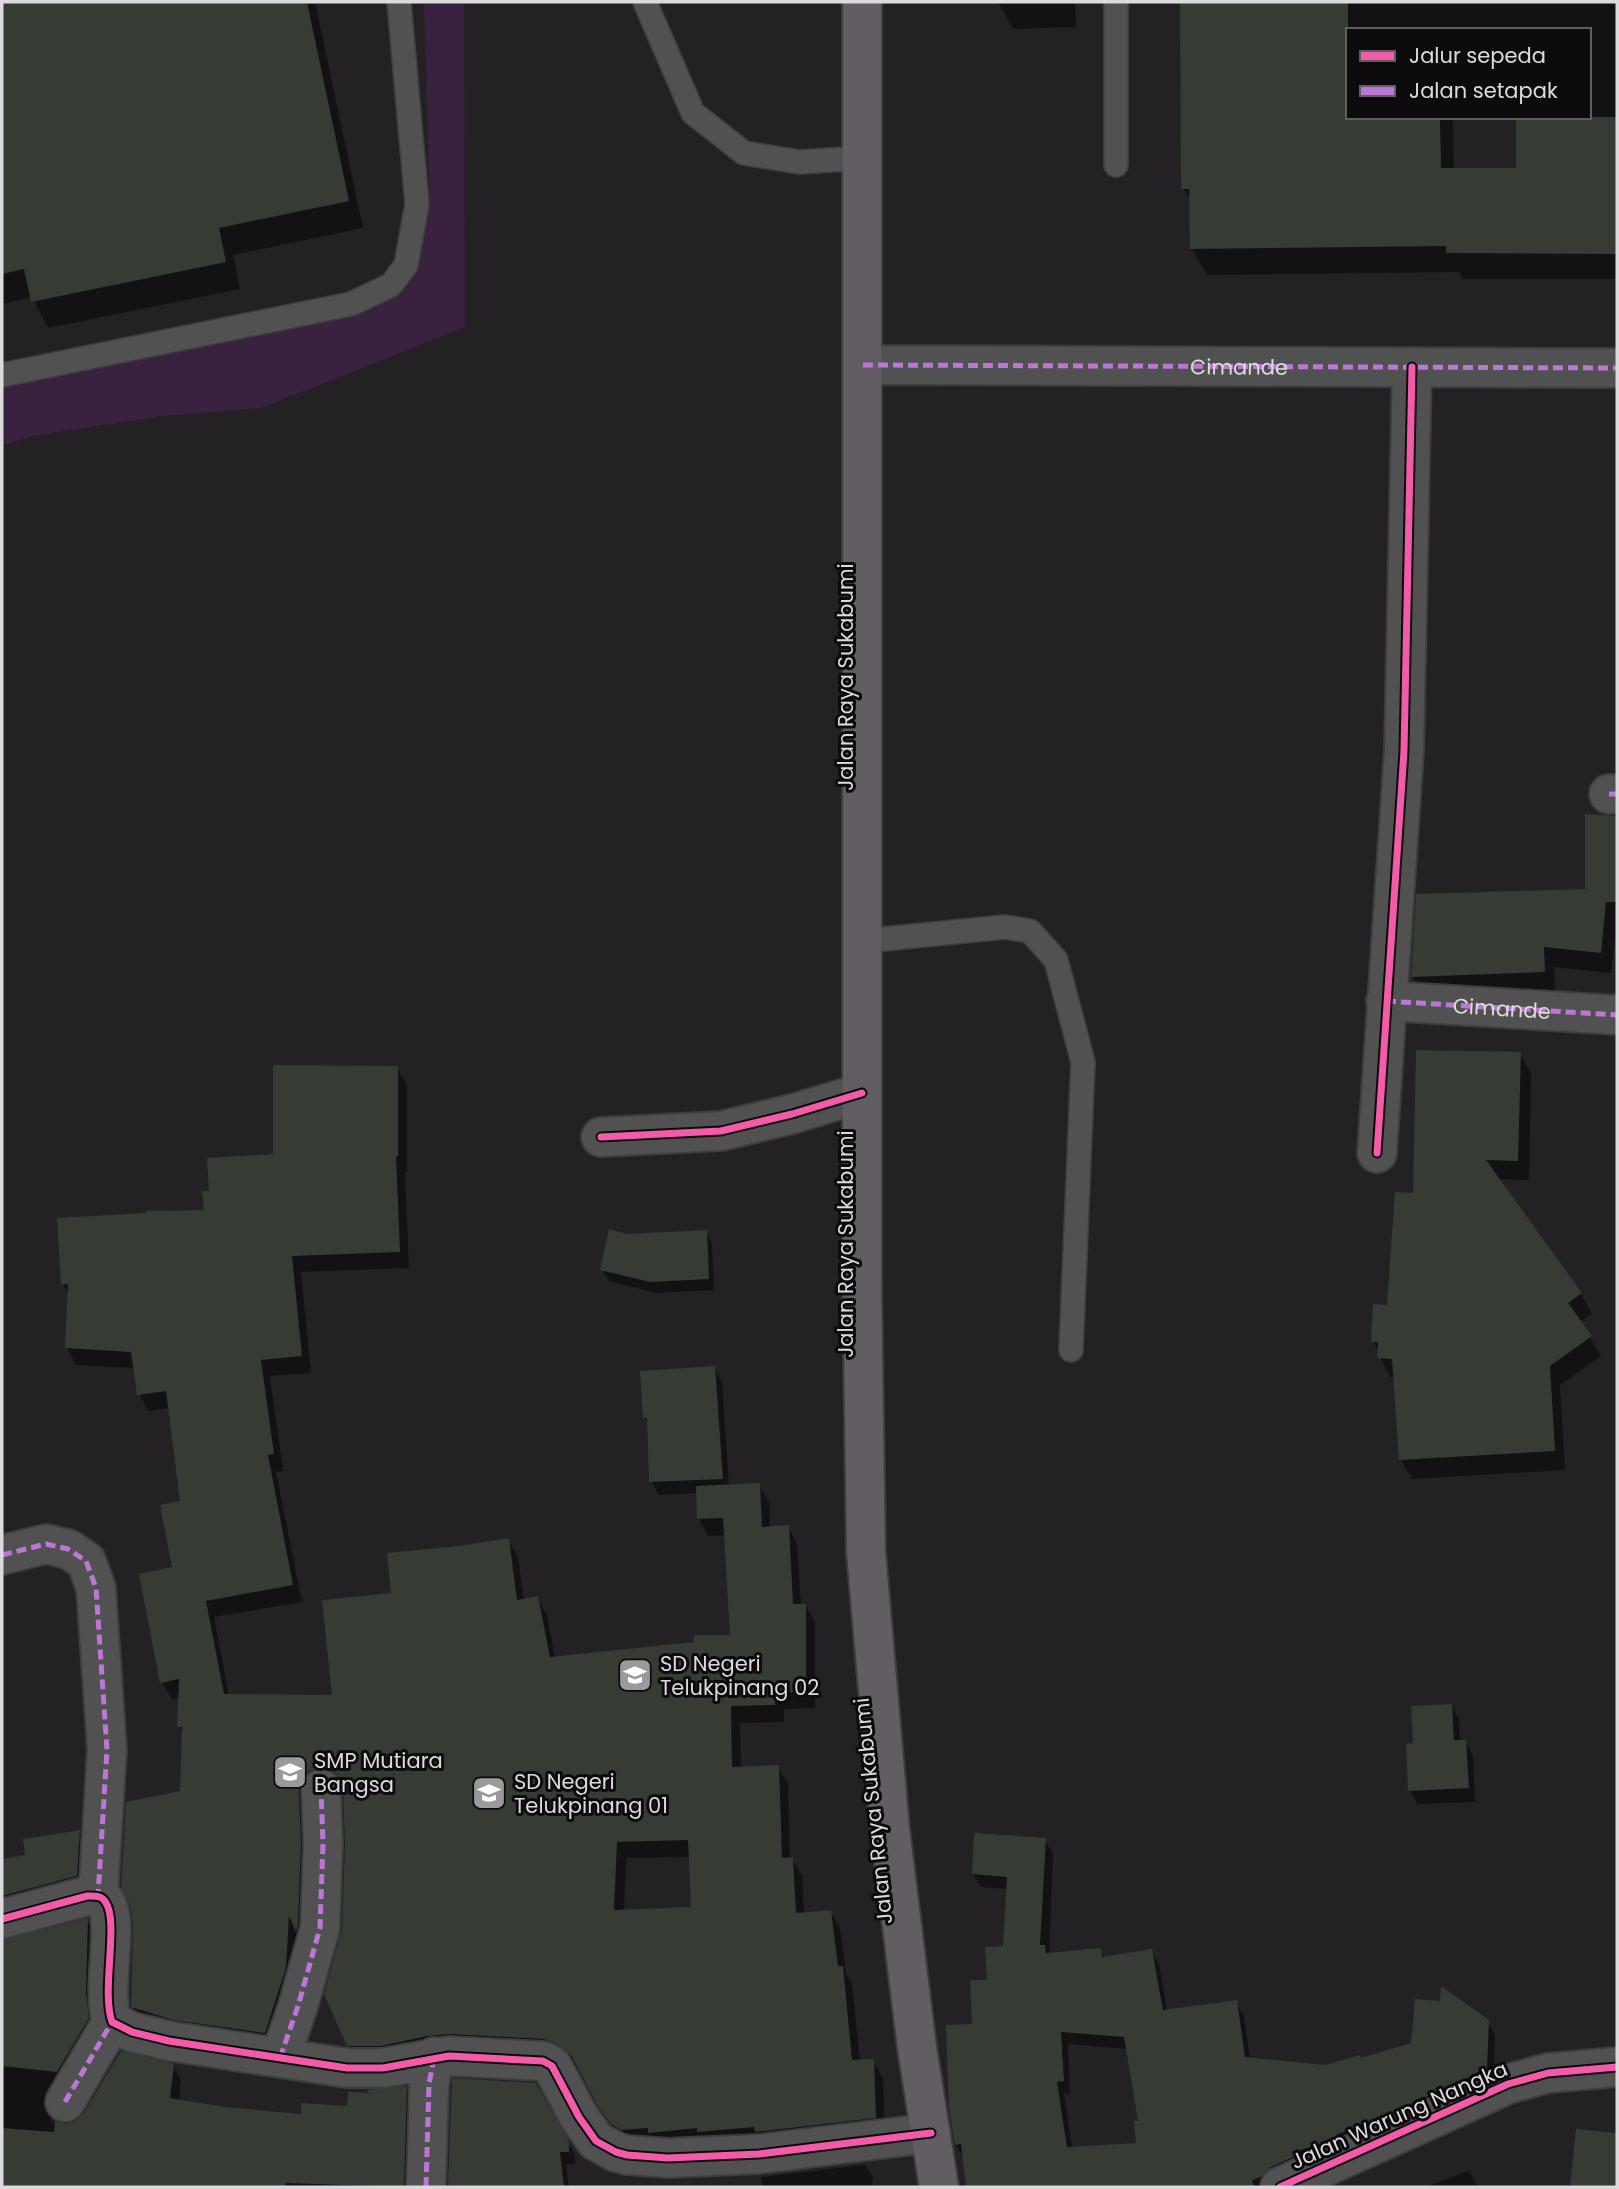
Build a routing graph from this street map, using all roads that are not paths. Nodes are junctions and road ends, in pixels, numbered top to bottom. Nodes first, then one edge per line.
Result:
1 (399, 2) edge
2 (645, 2) edge
3 (862, 2) edge
4 (1116, 2) edge
5 (863, 158) junction
6 (1116, 165) dead end
7 (863, 365) junction
8 (1412, 367) junction
9 (1617, 368) edge
10 (2, 375) edge
11 (863, 941) junction
12 (1386, 1001) junction
13 (1617, 1014) edge
14 (862, 1093) junction
15 (601, 1137) dead end
16 (1377, 1153) dead end
17 (1071, 1350) dead end
18 (2, 1555) edge
19 (321, 1789) dead end
20 (98, 1896) junction
21 (2, 1919) edge
22 (112, 2022) junction
23 (434, 2057) junction
24 (280, 2058) junction
25 (1617, 2067) edge
26 (65, 2102) dead end
27 (931, 2133) junction
28 (426, 2187) edge
29 (939, 2187) edge
30 (1280, 2187) edge

1 - 10 lane
2 - 5 lane
3 - 5 highway, Jalan Raya Sukabumi
4 - 6 lane
5 - 7 highway, Jalan Raya Sukabumi
7 - 8 street, Cimande
7 - 11 highway, Jalan Raya Sukabumi
8 - 9 street, Cimande
8 - 12 street
11 - 14 highway, Jalan Raya Sukabumi
11 - 17 lane
12 - 13 street, Cimande
12 - 16 street
14 - 15 street
14 - 27 highway, Jalan Raya Sukabumi
18 - 20 street
19 - 24 street
20 - 21 street
20 - 22 street
22 - 24 street
22 - 26 street
23 - 24 street
23 - 27 street
23 - 28 street
25 - 30 street, Jalan Warung Nangka
27 - 29 highway, Jalan Raya Sukabumi

